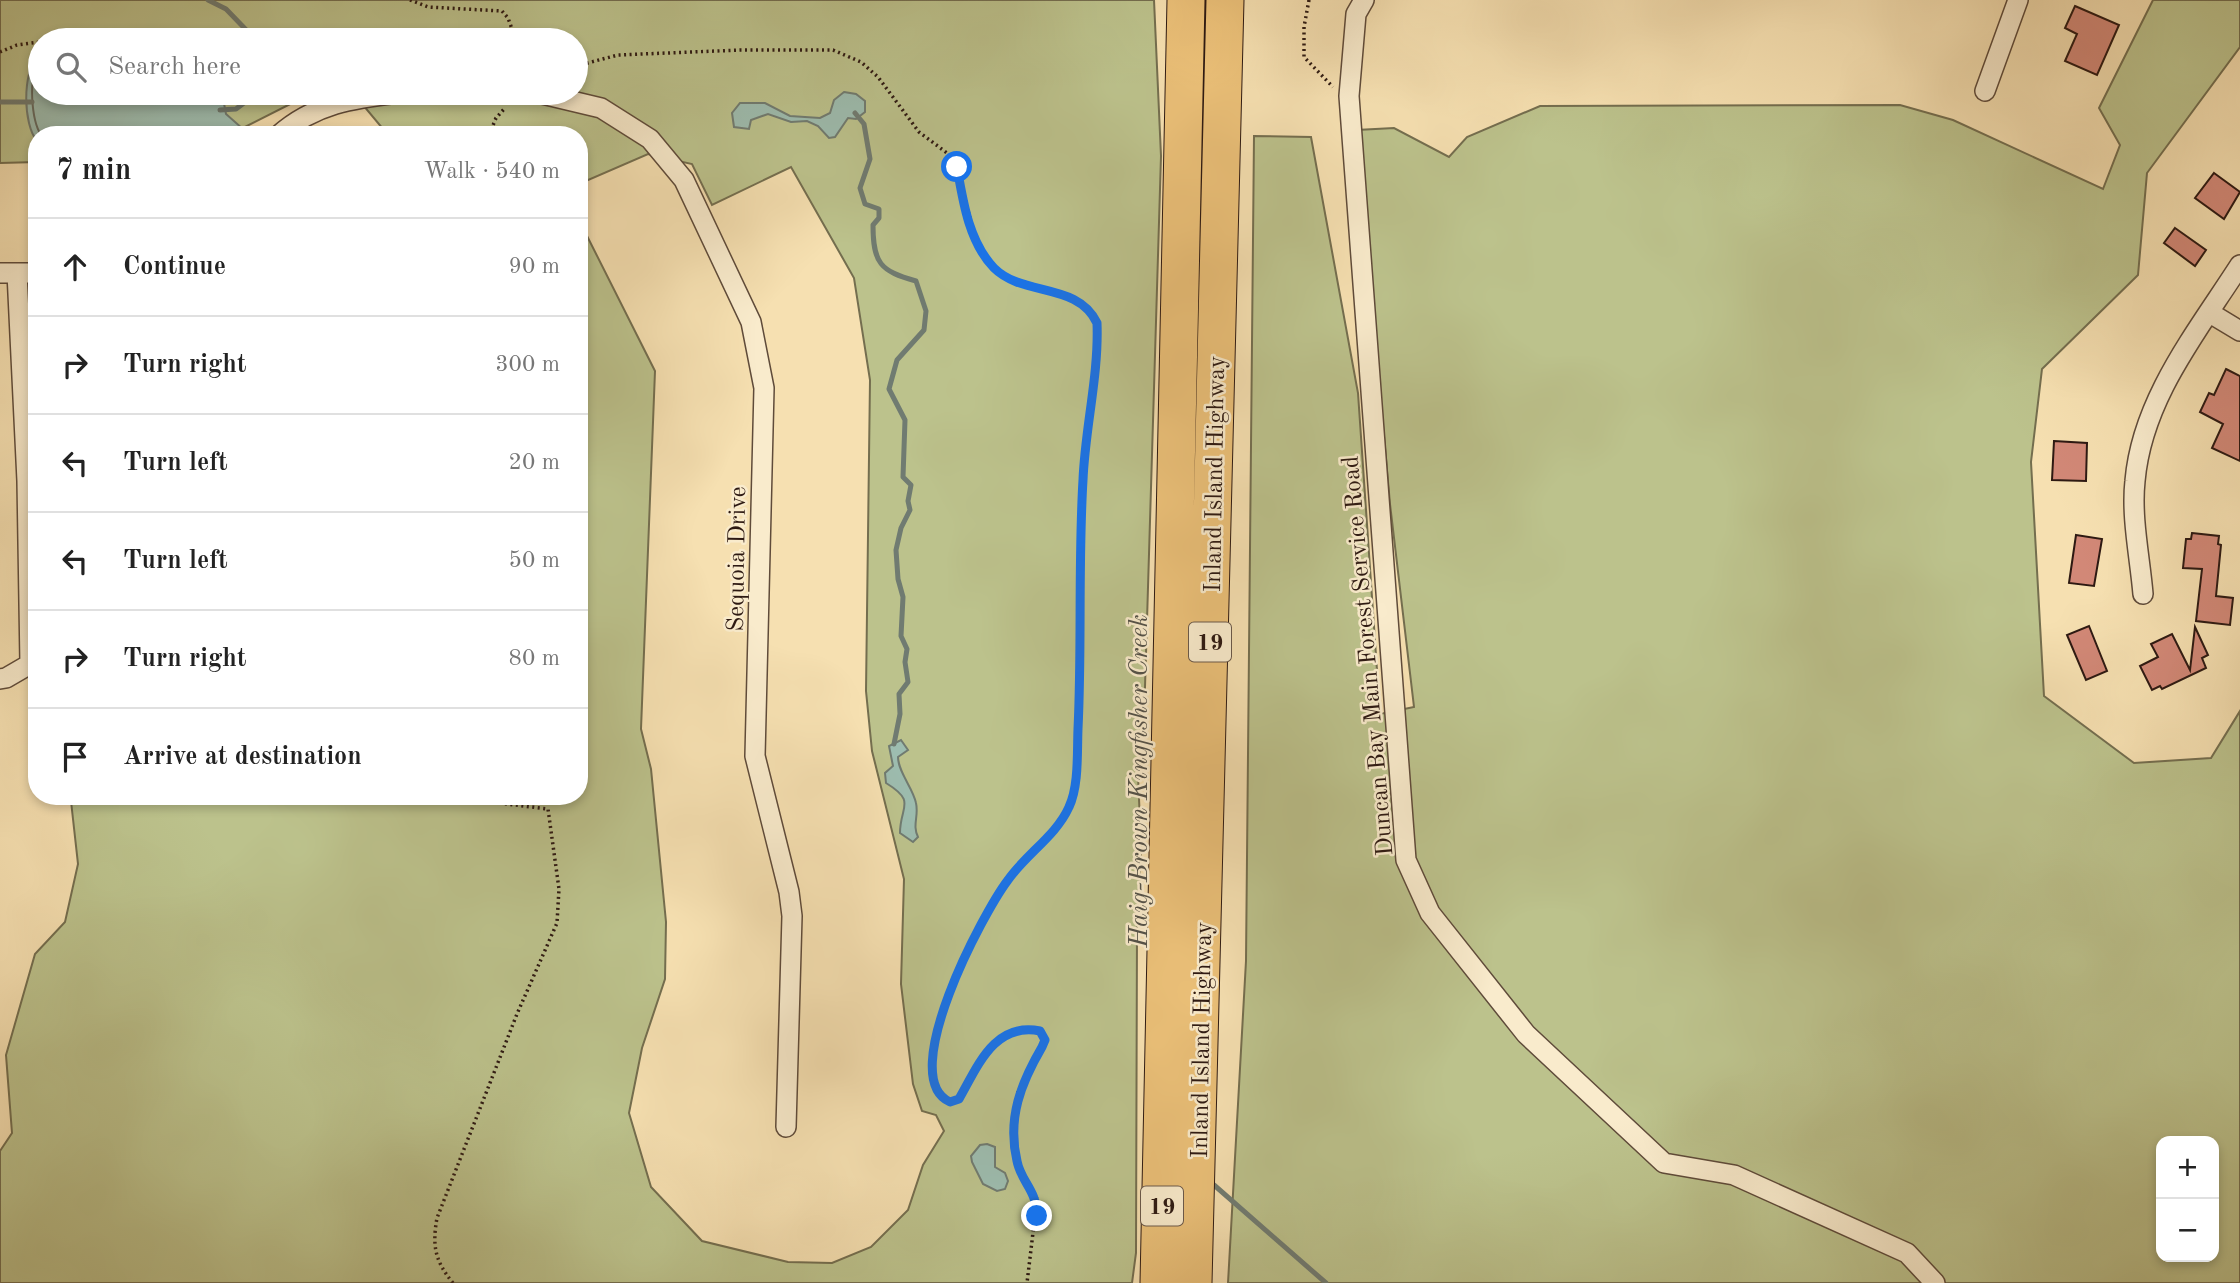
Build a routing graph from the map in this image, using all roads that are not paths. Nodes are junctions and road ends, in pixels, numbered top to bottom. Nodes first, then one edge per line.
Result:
1 (1186, 0) edge
2 (1225, 0) edge
3 (1364, 0) edge
4 (2018, 0) edge
5 (1985, 91) dead end
6 (332, 105) edge
7 (588, 105) edge
8 (290, 126) edge
9 (2240, 265) edge
10 (8, 273) edge
11 (28, 273) edge
12 (2210, 313) junction
13 (2240, 331) edge
14 (28, 446) edge
15 (2143, 594) dead end
16 (28, 665) edge
17 (0, 679) edge
18 (786, 1127) dead end
19 (1159, 1283) edge
20 (1193, 1283) edge
21 (1935, 1283) edge

1 - 19 highway, Inland Island Highway / 19
2 - 20 highway, Inland Island Highway / 19
3 - 21 street, Duncan Bay Main Forest Service Road
4 - 5 street
6 - 8 street
7 - 18 street, Sequoia Drive
9 - 12 street
10 - 11 street
10 - 14 street
12 - 13 street
12 - 15 street
16 - 17 street

